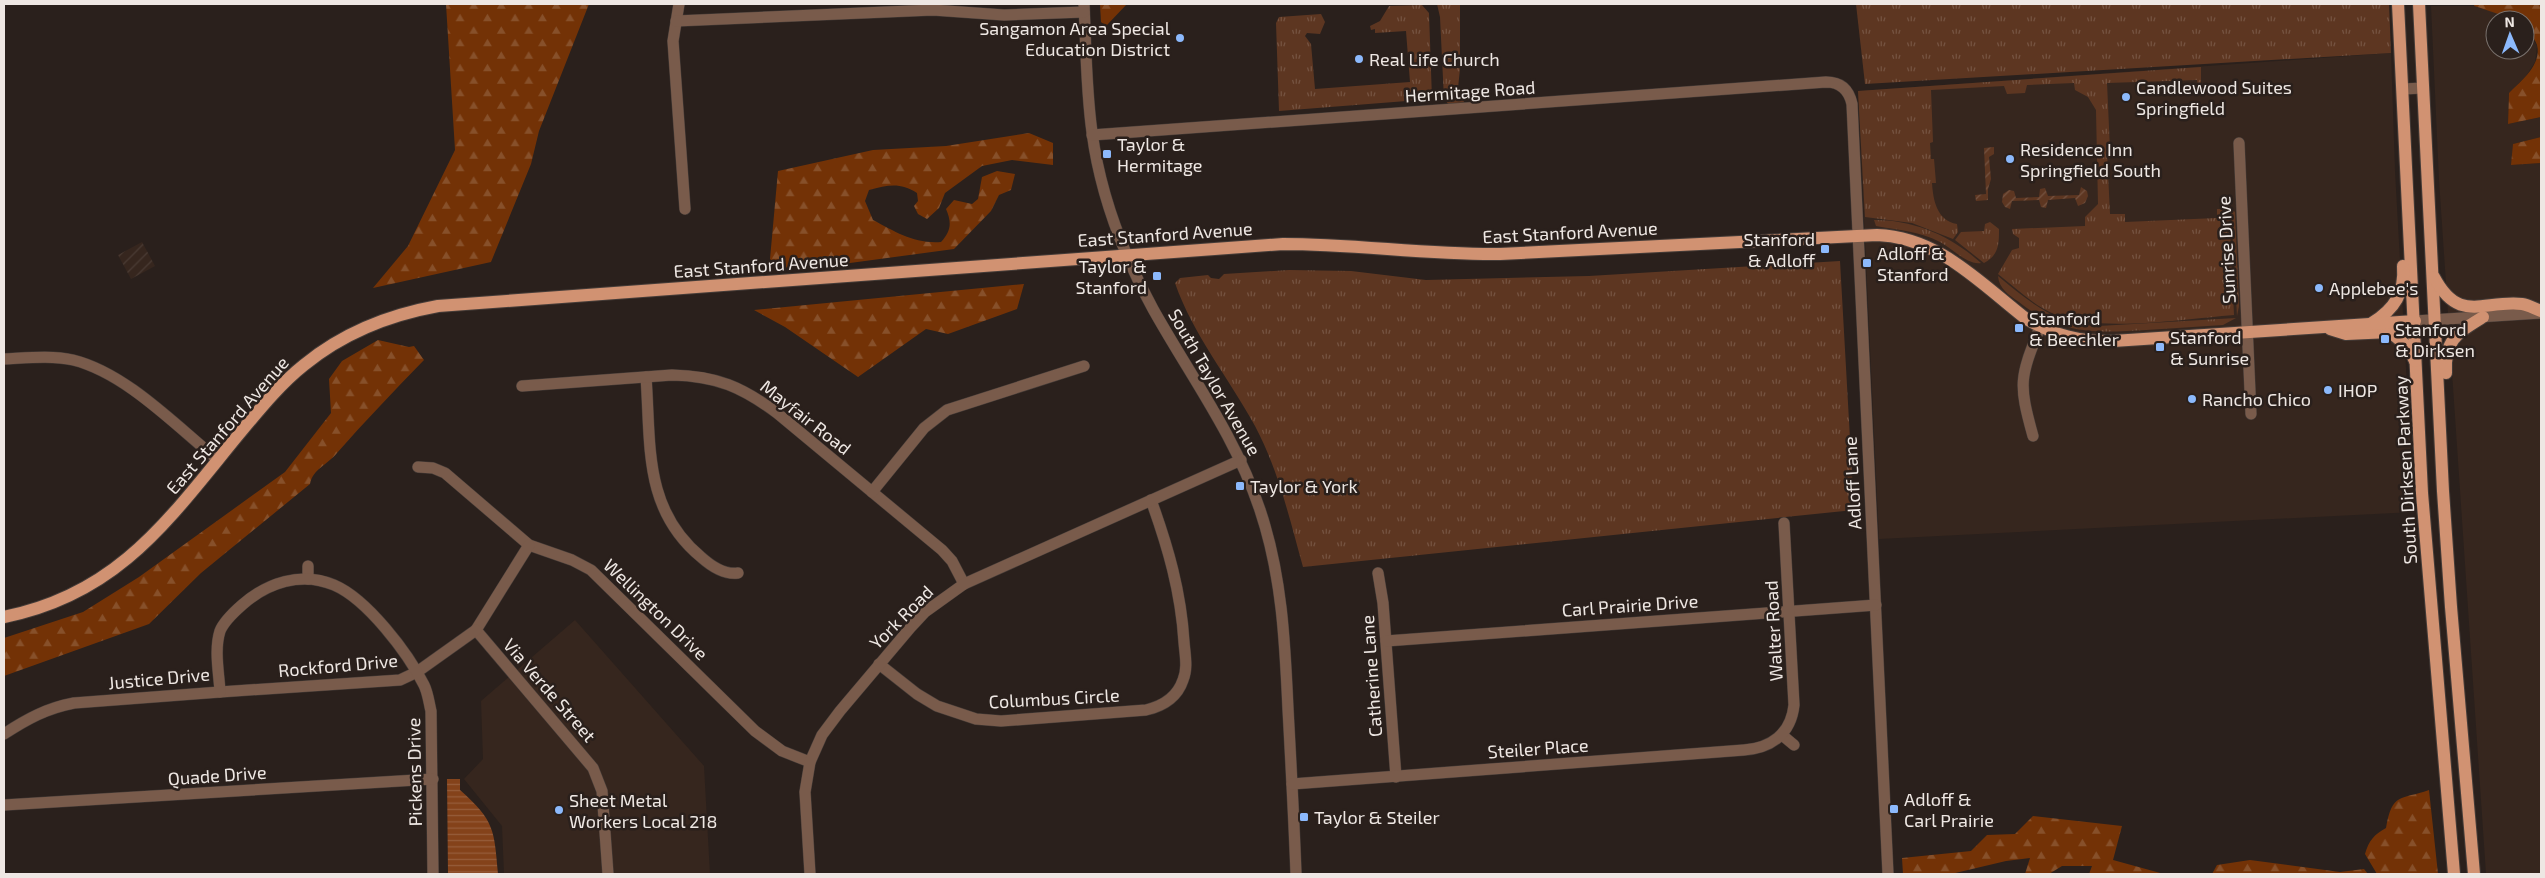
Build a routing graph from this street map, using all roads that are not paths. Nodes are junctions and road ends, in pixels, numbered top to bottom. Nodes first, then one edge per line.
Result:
1 (679, 4) edge
2 (2398, 4) edge
3 (2419, 4) edge
4 (1084, 8) edge
5 (676, 21) junction
6 (2423, 88) junction
7 (2403, 89) junction
8 (1848, 91) joint
9 (1092, 135) junction
10 (2239, 143) dead end
11 (2408, 191) junction
12 (685, 209) dead end
13 (1857, 236) junction
14 (1128, 255) junction
15 (2433, 274) junction
16 (2541, 312) edge
17 (2483, 316) junction
18 (2435, 320) junction
19 (2415, 321) junction
20 (2372, 323) junction
21 (2040, 327) junction
22 (2322, 327) junction
23 (2247, 332) junction
24 (4, 360) edge
25 (2416, 364) junction
26 (1084, 366) dead end
27 (646, 377) junction
28 (522, 386) dead end
29 (2251, 414) dead end
30 (2033, 436) dead end
31 (2440, 438) junction
32 (218, 460) junction
33 (1241, 460) junction
34 (418, 467) dead end
35 (872, 492) junction
36 (1151, 500) junction
37 (1784, 523) dead end
38 (529, 545) junction
39 (308, 566) dead end
40 (738, 573) dead end
41 (1378, 573) dead end
42 (308, 579) junction
43 (964, 584) junction
44 (1876, 605) junction
45 (1789, 611) junction
46 (4, 617) edge
47 (476, 630) junction
48 (1386, 641) junction
49 (879, 664) junction
50 (417, 672) junction
51 (220, 692) junction
52 (4, 734) edge
53 (1782, 735) junction
54 (1794, 745) dead end
55 (810, 762) junction
56 (1396, 777) junction
57 (433, 779) junction
58 (1292, 784) junction
59 (4, 805) edge
60 (433, 874) edge
61 (608, 874) edge
62 (810, 874) edge
63 (1296, 874) edge
64 (1877, 874) edge
65 (1888, 874) edge
66 (2454, 874) edge
67 (2474, 874) edge

1 - 5 street
2 - 7 main road, South Dirksen Parkway
3 - 6 main road, South Dirksen Parkway
4 - 5 street
4 - 9 street, South Taylor Avenue
5 - 12 street
6 - 7 street
6 - 15 main road, South Dirksen Parkway
7 - 11 main road, South Dirksen Parkway
8 - 9 street, Hermitage Road
8 - 13 street, Adloff Lane
9 - 14 street, South Taylor Avenue
10 - 23 street, Sunrise Drive
11 - 19 main road, South Dirksen Parkway
11 - 20 main road
13 - 14 main road, East Stanford Avenue
13 - 21 main road, East Stanford Avenue
13 - 44 street, Adloff Lane
14 - 32 main road, East Stanford Avenue
14 - 33 street, South Taylor Avenue
15 - 16 main road
15 - 18 main road, South Dirksen Parkway
16 - 17 street
17 - 18 street
17 - 31 main road
18 - 19 street
18 - 31 main road, South Dirksen Parkway
19 - 20 main road, East Stanford Avenue
19 - 25 main road, South Dirksen Parkway
20 - 22 main road, East Stanford Avenue
21 - 23 main road, East Stanford Avenue
21 - 30 street
22 - 23 main road, East Stanford Avenue
22 - 25 main road
23 - 29 street, Sunrise Drive
24 - 32 street
25 - 66 main road, South Dirksen Parkway
26 - 35 street
27 - 28 street, Mayfair Road
27 - 35 street, Mayfair Road
27 - 40 street
31 - 67 main road, South Dirksen Parkway
32 - 46 main road, East Stanford Avenue
33 - 36 street, York Road
33 - 58 street, South Taylor Avenue
34 - 38 street, Wellington Drive
35 - 43 street, Mayfair Road
36 - 43 street, York Road
36 - 49 street, Columbus Circle
37 - 45 street, Walter Road
38 - 47 street
38 - 55 street, Wellington Drive
39 - 42 street
41 - 48 street, Catherine Lane
42 - 50 street, Justice Drive
42 - 51 street, Justice Drive
43 - 49 street, York Road
44 - 45 street, Carl Prairie Drive
44 - 65 street, Adloff Lane
45 - 48 street, Carl Prairie Drive
45 - 53 street, Walter Road
47 - 50 street, Rockford Drive
47 - 61 street, Via Verde Street
48 - 56 street, Catherine Lane
49 - 55 street, York Road
50 - 51 street, Rockford Drive
50 - 57 street, Pickens Drive
51 - 52 street, Justice Drive
53 - 54 street
53 - 56 street, Steiler Place
55 - 62 street, York Road
56 - 58 street, Steiler Place
57 - 59 street, Quade Drive
57 - 60 street, Pickens Drive
58 - 63 street, South Taylor Avenue
64 - 65 street

